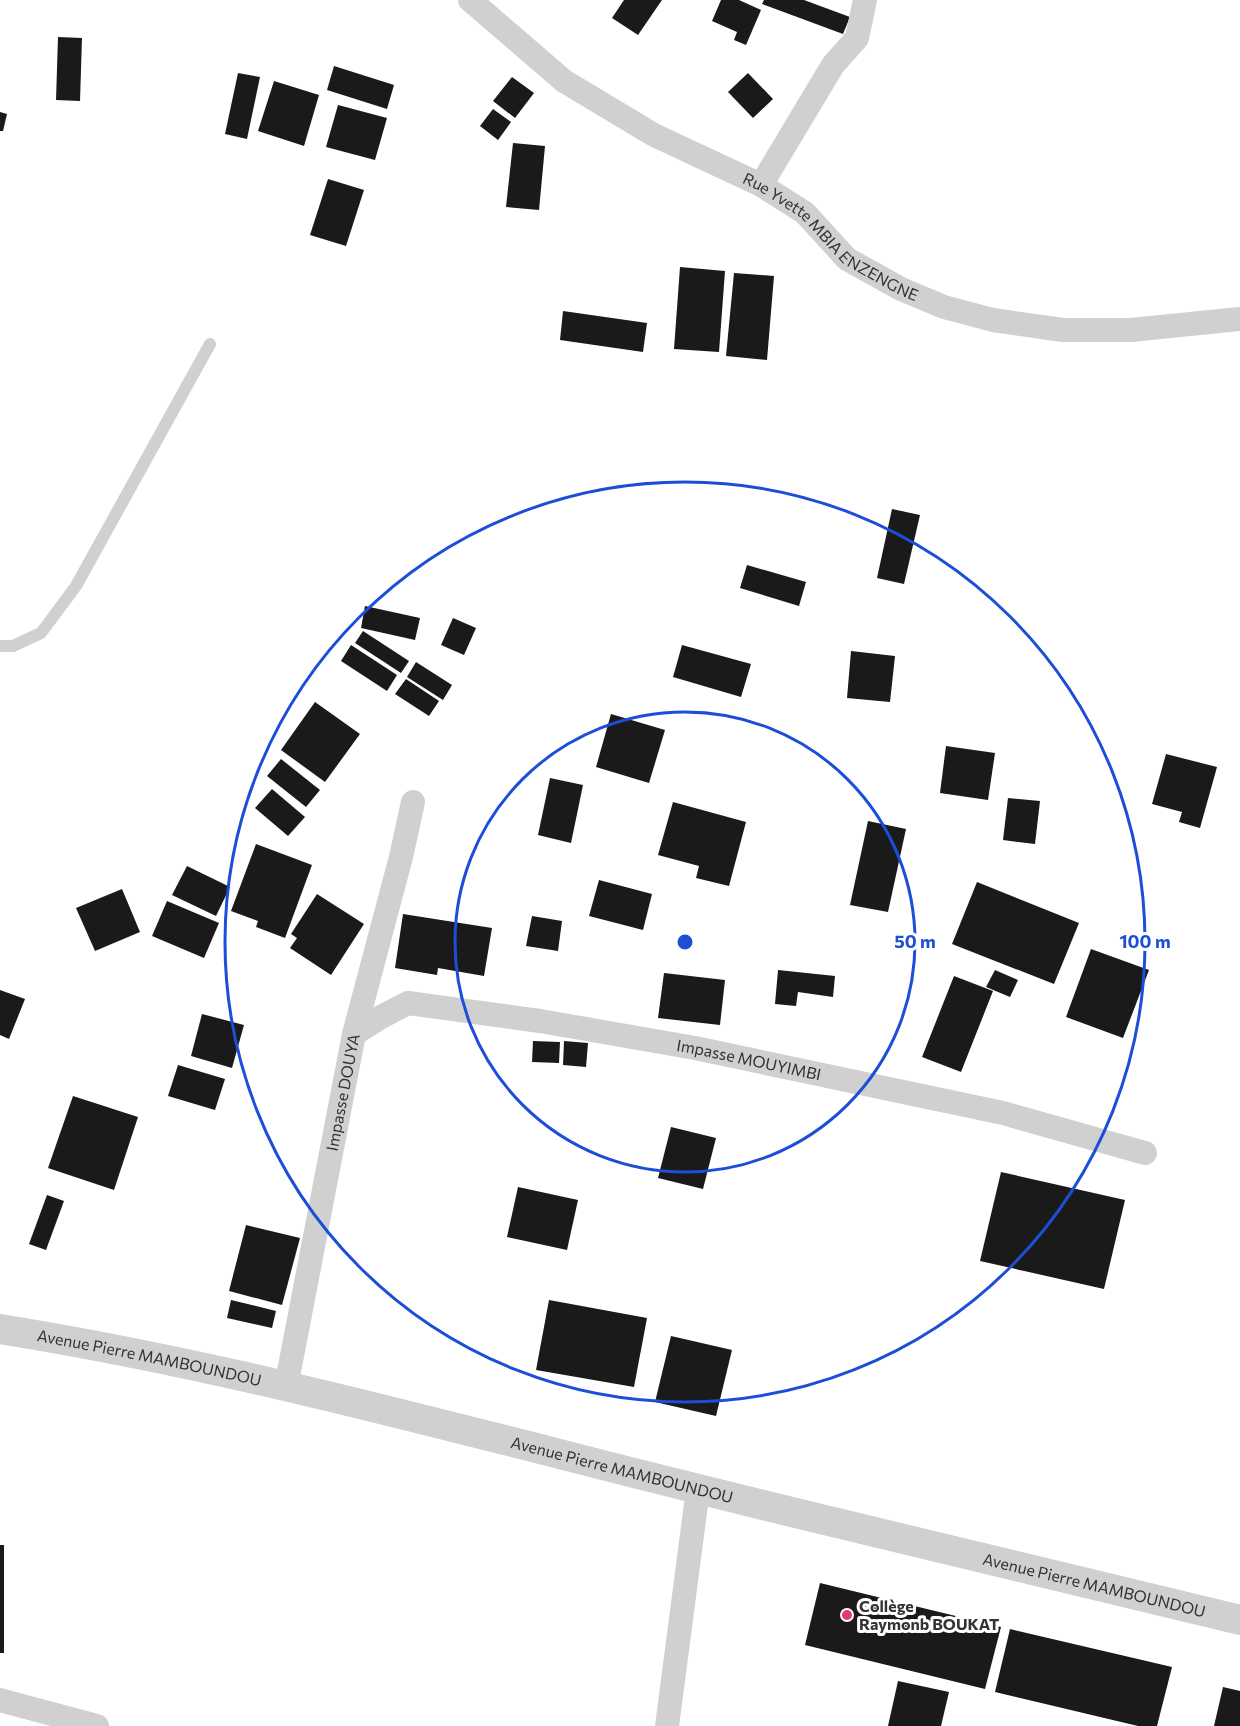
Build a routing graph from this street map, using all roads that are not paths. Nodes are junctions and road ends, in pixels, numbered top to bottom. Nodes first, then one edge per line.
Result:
1 (470, 0) edge
2 (865, 0) edge
3 (761, 185) junction
4 (1240, 319) edge
5 (210, 344) dead end
6 (0, 646) edge
7 (413, 802) dead end
8 (354, 1034) junction
9 (1145, 1153) dead end
10 (0, 1329) edge
11 (286, 1387) junction
12 (698, 1489) junction
13 (1240, 1620) edge
14 (0, 1700) edge
15 (97, 1726) edge
16 (667, 1726) edge

1 - 3 street, Rue Yvette MBIA ENZENGNE
2 - 3 street
3 - 4 street, Rue Yvette MBIA ENZENGNE
5 - 6 lane
7 - 8 street, Impasse DOUYA
8 - 9 street, Impasse MOUYIMBI
8 - 11 street, Impasse DOUYA
10 - 11 street, Avenue Pierre MAMBOUNDOU
11 - 12 street, Avenue Pierre MAMBOUNDOU
12 - 13 street, Avenue Pierre MAMBOUNDOU
12 - 16 street
14 - 15 street

